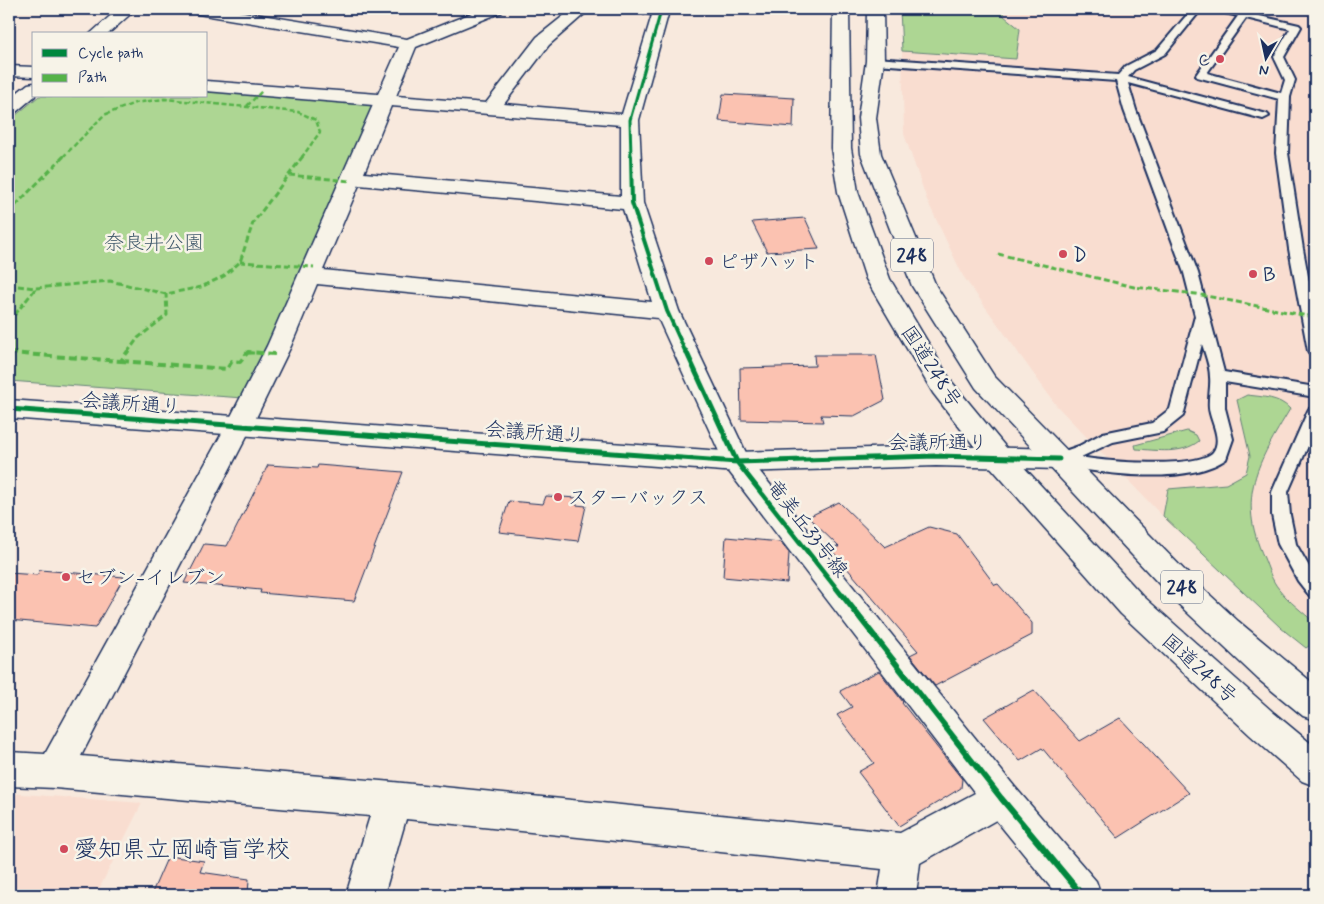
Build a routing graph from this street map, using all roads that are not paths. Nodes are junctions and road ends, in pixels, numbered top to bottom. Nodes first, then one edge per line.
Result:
1 (128, 9) edge
2 (198, 9) edge
3 (496, 9) edge
4 (582, 9) edge
5 (642, 9) edge
6 (841, 9) edge
7 (875, 9) edge
8 (1220, 9) edge
9 (1195, 10) dead end
10 (1244, 14) junction
11 (100, 32) edge
12 (409, 44) junction
13 (875, 61) junction
14 (9, 70) edge
15 (32, 72) edge
16 (1121, 78) junction
17 (208, 86) edge
18 (32, 90) edge
19 (1285, 97) junction
20 (383, 100) junction
21 (9, 108) edge
22 (491, 109) junction
23 (1263, 116) dead end
24 (630, 120) junction
25 (351, 178) junction
26 (632, 203) junction
27 (310, 276) junction
28 (667, 311) junction
29 (1202, 315) junction
30 (1315, 351) edge
31 (1218, 376) junction
32 (1315, 392) edge
33 (9, 409) edge
34 (1315, 413) edge
35 (239, 426) junction
36 (998, 457) junction
37 (1059, 459) junction
38 (737, 462) junction
39 (1315, 590) edge
40 (1315, 705) edge
41 (9, 769) edge
42 (1315, 770) edge
43 (54, 771) junction
44 (1001, 798) junction
45 (393, 800) junction
46 (903, 852) junction
47 (365, 895) edge
48 (897, 895) edge
49 (1082, 895) edge

1 - 11 main road
2 - 12 main road
3 - 12 main road
4 - 22 main road
5 - 24 main road, 竜美丘33号線
6 - 36 main road, 国道248号 / 248
7 - 13 main road, 国道248号 / 248
8 - 10 lane
9 - 16 lane
10 - 19 lane
10 - 19 lane
12 - 20 main road
13 - 16 lane
13 - 37 main road, 国道248号 / 248
14 - 15 main road
16 - 23 lane
16 - 29 lane
17 - 20 main road
18 - 21 main road
19 - 30 lane
20 - 22 main road
20 - 25 main road
22 - 24 main road
24 - 26 main road, 竜美丘33号線
25 - 26 main road
25 - 27 main road
26 - 28 main road, 竜美丘33号線
27 - 28 main road
27 - 35 main road
28 - 38 main road, 竜美丘33号線
29 - 31 lane
29 - 37 lane
31 - 32 lane
31 - 37 lane
33 - 35 main road, 会議所通り
34 - 39 lane
35 - 38 main road, 会議所通り
35 - 43 main road
36 - 37 main road, 会議所通り
36 - 38 main road, 会議所通り
36 - 42 main road, 国道248号 / 248
37 - 40 main road, 国道248号 / 248
38 - 44 main road, 竜美丘33号線
41 - 43 main road
43 - 45 main road
44 - 46 main road
44 - 49 main road, 竜美丘33号線
45 - 46 main road
45 - 47 main road
46 - 48 main road

